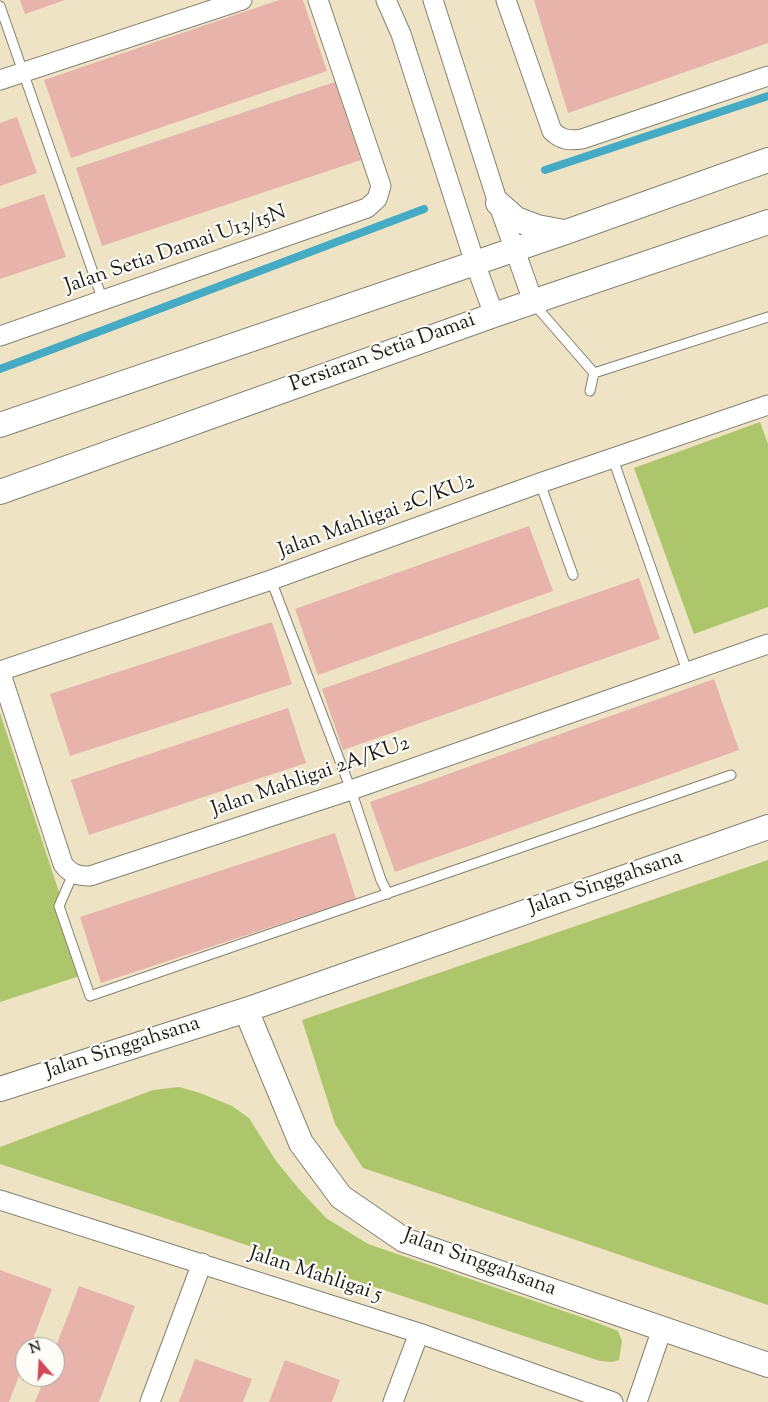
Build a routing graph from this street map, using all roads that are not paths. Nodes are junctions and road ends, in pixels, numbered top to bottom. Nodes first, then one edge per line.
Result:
1 (242, 0) edge
2 (318, 0) edge
3 (386, 0) edge
4 (434, 0) edge
5 (506, 0) edge
6 (0, 6) edge
7 (23, 72) junction
8 (768, 76) edge
9 (0, 80) edge
10 (768, 160) edge
11 (498, 203) junction
12 (768, 222) edge
13 (566, 232) junction
14 (513, 249) junction
15 (475, 263) junction
16 (102, 301) junction
17 (533, 301) junction
18 (494, 315) junction
19 (768, 317) edge
20 (0, 336) edge
21 (594, 373) junction
22 (590, 391) dead end
23 (768, 405) edge
24 (0, 425) edge
25 (613, 459) junction
26 (540, 483) junction
27 (0, 492) edge
28 (573, 575) dead end
29 (271, 580) junction
30 (768, 645) edge
31 (0, 671) edge
32 (687, 671) junction
33 (731, 775) dead end
34 (351, 790) junction
35 (768, 827) edge
36 (73, 874) junction
37 (388, 894) junction
38 (246, 1010) junction
39 (0, 1089) edge
40 (0, 1200) edge
41 (202, 1263) junction
42 (662, 1329) junction
43 (420, 1333) junction
44 (768, 1365) edge
45 (150, 1402) edge
46 (393, 1402) edge
47 (614, 1402) edge
48 (637, 1402) edge

1 - 7 street
2 - 16 street, Jalan Setia Damai U13/15N
3 - 15 street
4 - 11 street
5 - 8 street
6 - 7 lane
7 - 9 street
7 - 16 lane
10 - 13 street
11 - 13 street
11 - 14 street
12 - 17 street, Persiaran Setia Damai
13 - 14 street
14 - 15 street
14 - 17 street
15 - 18 street
15 - 24 street
16 - 20 street, Jalan Setia Damai U13/15N
17 - 18 street, Persiaran Setia Damai
17 - 21 lane
18 - 27 street, Persiaran Setia Damai
19 - 21 lane
21 - 22 lane
23 - 25 street, Jalan Mahligai 2C/KU2
25 - 26 street, Jalan Mahligai 2C/KU2
25 - 32 lane
26 - 28 lane
26 - 29 street, Jalan Mahligai 2C/KU2
29 - 31 street, Jalan Mahligai 2C/KU2
29 - 34 lane
30 - 32 street, Jalan Mahligai 2A/KU2
31 - 36 street
32 - 34 street, Jalan Mahligai 2A/KU2
33 - 37 lane
34 - 36 street, Jalan Mahligai 2A/KU2
34 - 37 lane
35 - 38 street, Jalan Singgahsana
36 - 37 lane
38 - 39 street, Jalan Singgahsana
38 - 42 street, Jalan Singgahsana
40 - 41 street, Jalan Mahligai 5
41 - 43 street, Jalan Mahligai 5
41 - 45 street
42 - 44 street, Jalan Singgahsana
42 - 48 street
43 - 46 street
43 - 47 street, Jalan Mahligai 5

